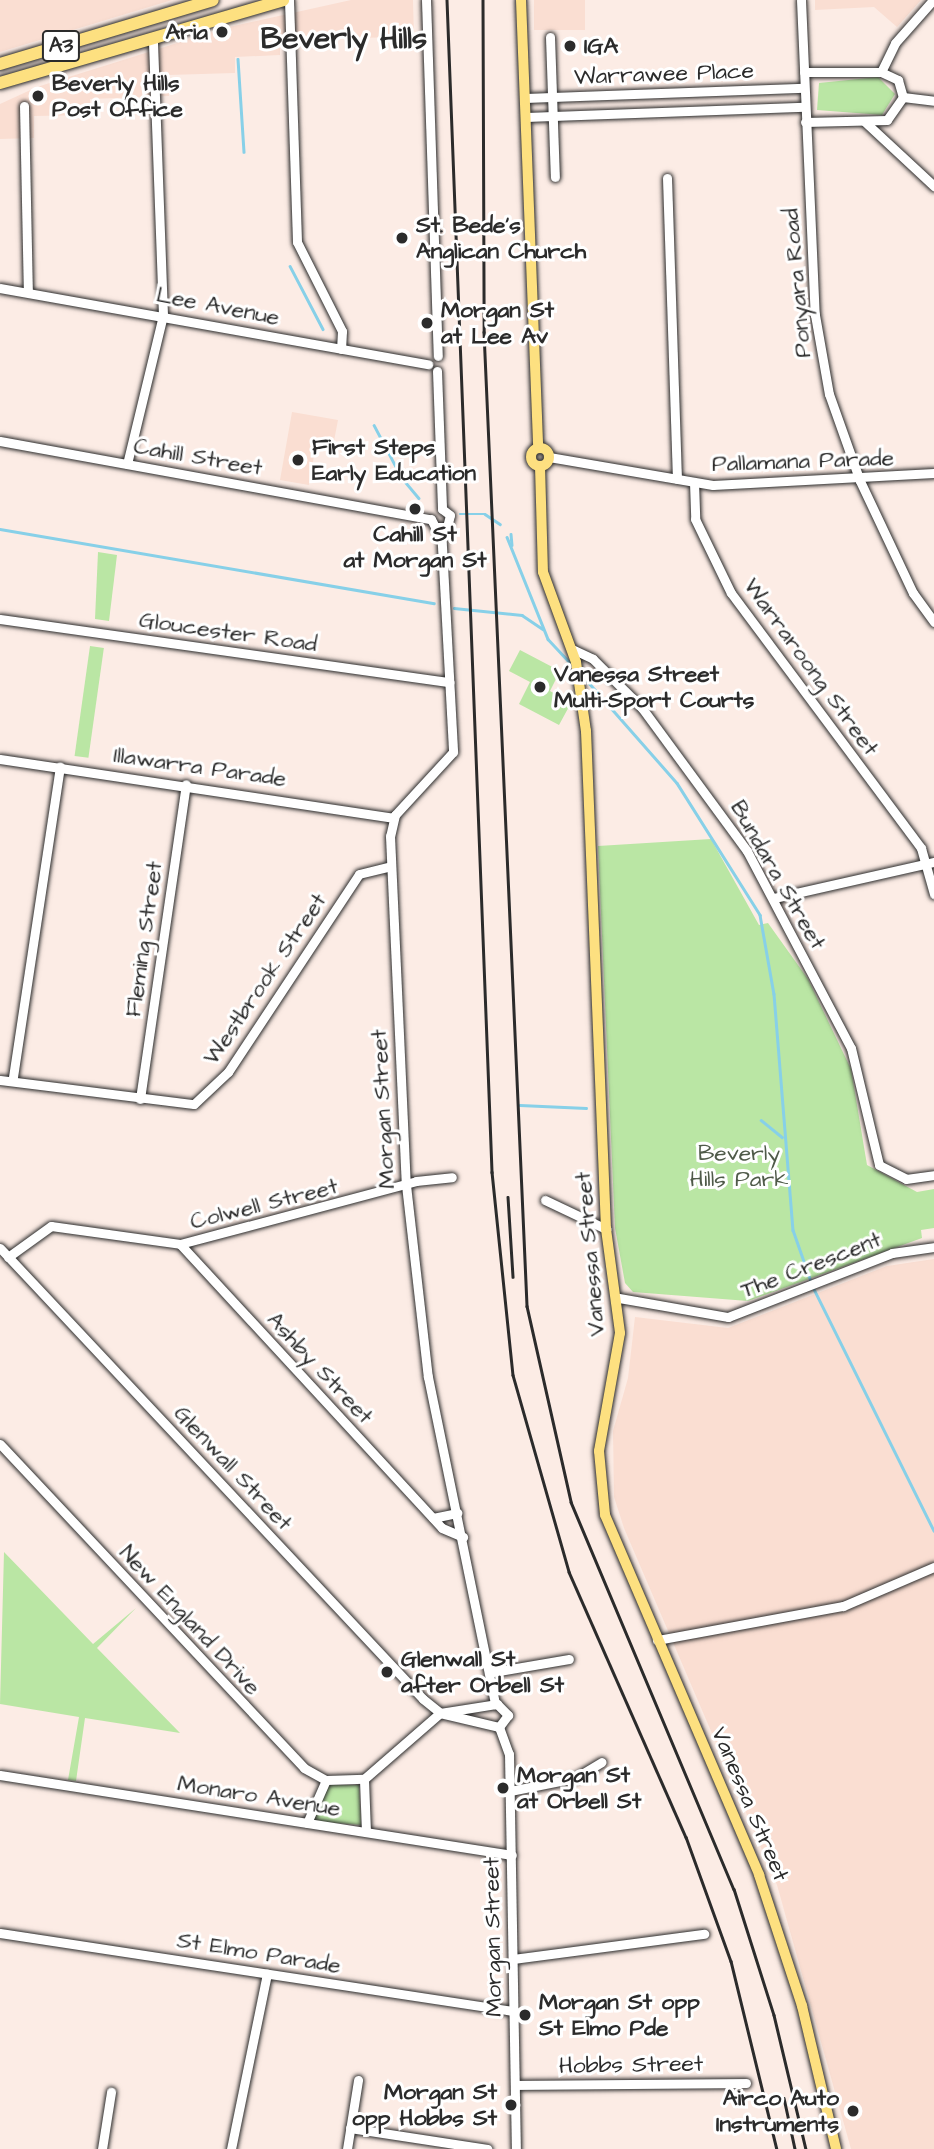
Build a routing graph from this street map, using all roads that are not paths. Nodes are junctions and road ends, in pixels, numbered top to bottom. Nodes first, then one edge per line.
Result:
1 (213, 0) edge
2 (283, 0) edge
3 (289, 0) edge
4 (426, 0) edge
5 (521, 0) edge
6 (801, 0) edge
7 (933, 0) edge
8 (153, 37) junction
9 (550, 37) dead end
10 (0, 64) edge
11 (804, 72) junction
12 (881, 72) junction
13 (24, 75) junction
14 (0, 83) edge
15 (804, 88) junction
16 (0, 90) edge
17 (552, 97) junction
18 (903, 97) junction
19 (525, 98) junction
20 (934, 101) edge
21 (24, 106) dead end
22 (804, 107) junction
23 (553, 116) junction
24 (526, 117) junction
25 (887, 120) junction
26 (864, 121) junction
27 (805, 122) junction
28 (891, 142) junction
29 (555, 177) dead end
30 (667, 178) dead end
31 (934, 186) edge
32 (0, 288) edge
33 (28, 292) junction
34 (163, 315) junction
35 (341, 349) junction
36 (438, 356) junction
37 (428, 364) junction
38 (438, 372) junction
39 (0, 441) edge
40 (538, 447) junction
41 (549, 457) junction
42 (127, 464) junction
43 (540, 466) junction
44 (934, 473) edge
45 (677, 479) junction
46 (860, 481) junction
47 (694, 482) junction
48 (442, 509) junction
49 (431, 519) junction
50 (441, 528) junction
51 (0, 619) edge
52 (934, 622) edge
53 (572, 649) junction
54 (450, 682) junction
55 (0, 759) edge
56 (60, 767) junction
57 (186, 784) junction
58 (393, 818) junction
59 (930, 863) edge
60 (391, 866) junction
61 (934, 894) edge
62 (774, 898) junction
63 (13, 1077) junction
64 (0, 1080) edge
65 (140, 1099) junction
66 (934, 1175) edge
67 (452, 1177) dead end
68 (406, 1185) junction
69 (545, 1199) dead end
70 (606, 1229) junction
71 (180, 1244) junction
72 (934, 1247) edge
73 (0, 1248) edge
74 (8, 1257) junction
75 (619, 1298) junction
76 (0, 1444) edge
77 (457, 1513) junction
78 (433, 1518) junction
79 (463, 1537) junction
80 (934, 1567) edge
81 (657, 1640) junction
82 (569, 1659) dead end
83 (493, 1672) junction
84 (492, 1705) junction
85 (440, 1713) junction
86 (494, 1726) junction
87 (601, 1762) dead end
88 (0, 1775) edge
89 (364, 1779) junction
90 (326, 1780) junction
91 (510, 1791) junction
92 (307, 1823) junction
93 (366, 1832) junction
94 (512, 1855) junction
95 (0, 1933) edge
96 (704, 1934) dead end
97 (513, 1959) junction
98 (267, 1973) junction
99 (513, 2011) junction
100 (358, 2080) dead end
101 (746, 2083) dead end
102 (515, 2085) junction
103 (111, 2092) dead end
104 (350, 2127) junction
105 (102, 2149) edge
106 (231, 2149) edge
107 (347, 2149) edge
108 (487, 2149) edge
109 (516, 2149) edge
110 (836, 2149) edge

1 - 10 highway, A3
2 - 8 highway, A3
3 - 35 street
4 - 36 street
5 - 19 main road
6 - 11 street, Ponyara Road
7 - 12 street
8 - 13 highway, A3
8 - 34 street
9 - 17 street
11 - 12 street
11 - 15 street, Ponyara Road
12 - 18 street
13 - 14 highway, A3
13 - 16 main road
15 - 17 street, Warrawee Place
15 - 22 street, Ponyara Road
17 - 19 street, Warrawee Place
17 - 23 street
18 - 20 street
18 - 25 street
19 - 24 main road
21 - 33 street
22 - 23 street, Warrawee Place
22 - 27 street, Ponyara Road
23 - 24 street, Warrawee Place
23 - 29 street
24 - 40 main road
25 - 26 street
25 - 28 street
26 - 27 street
26 - 28 street
27 - 46 street, Ponyara Road
28 - 31 street
30 - 45 street
32 - 33 street, Lee Avenue
33 - 34 street, Lee Avenue
34 - 35 street, Lee Avenue
34 - 42 street
35 - 37 street, Lee Avenue
36 - 37 street
36 - 38 street
37 - 38 street
38 - 48 street
39 - 42 street, Cahill Street
40 - 41 main road
40 - 43 main road, Vanessa Street
41 - 43 main road
41 - 45 street, Pallamana Parade
42 - 49 street, Cahill Street
43 - 53 main road, Vanessa Street
44 - 46 street, Pallamana Parade
45 - 47 street, Pallamana Parade
46 - 47 street, Pallamana Parade
46 - 52 street, Ponyara Road
47 - 59 street, Warraroong Street
48 - 49 street
48 - 50 street
49 - 50 street
50 - 54 street
51 - 54 street, Gloucester Road
53 - 62 street, Bundara Street
53 - 70 main road, Vanessa Street
54 - 58 street
55 - 56 street, Illawarra Parade
56 - 57 street, Illawarra Parade
56 - 63 street
57 - 58 street, Illawarra Parade
57 - 65 street, Fleming Street
58 - 60 street, Morgan Street
59 - 61 street, Warraroong Street
59 - 62 street
60 - 65 street, Westbrook Street
60 - 68 street, Morgan Street
62 - 66 street, Bundara Street
63 - 64 street, Westbrook Street
63 - 65 street, Westbrook Street
67 - 68 street, Colwell Street
68 - 71 street, Colwell Street
68 - 77 street, Morgan Street
69 - 70 street
70 - 75 main road, Vanessa Street
71 - 74 street, Colwell Street
71 - 78 street, Ashby Street
72 - 75 street, The Crescent
73 - 74 street, Glenwall Street
74 - 85 street, Glenwall Street
75 - 81 main road, Vanessa Street
76 - 90 street, New England Drive
77 - 78 street
77 - 79 street, Morgan Street
78 - 79 street, Ashby Street
79 - 83 street, Morgan Street
80 - 81 street
81 - 110 main road, Vanessa Street
82 - 83 street
83 - 84 street, Morgan Street
84 - 85 street
84 - 86 street
84 - 86 street
85 - 86 street
85 - 89 street
86 - 91 street, Morgan Street
87 - 91 street
88 - 92 street, Monaro Avenue
89 - 90 street
89 - 93 street
90 - 92 street
91 - 94 street, Morgan Street
92 - 93 street, Monaro Avenue
93 - 94 street, Monaro Avenue
94 - 97 street, Morgan Street
95 - 98 street, St Elmo Parade
96 - 97 street
97 - 99 street, Morgan Street
98 - 99 street, St Elmo Parade
98 - 106 street
99 - 102 street, Morgan Street
100 - 104 street
101 - 102 street, Hobbs Street
102 - 109 street, Morgan Street
103 - 105 street
104 - 107 street
104 - 108 street

